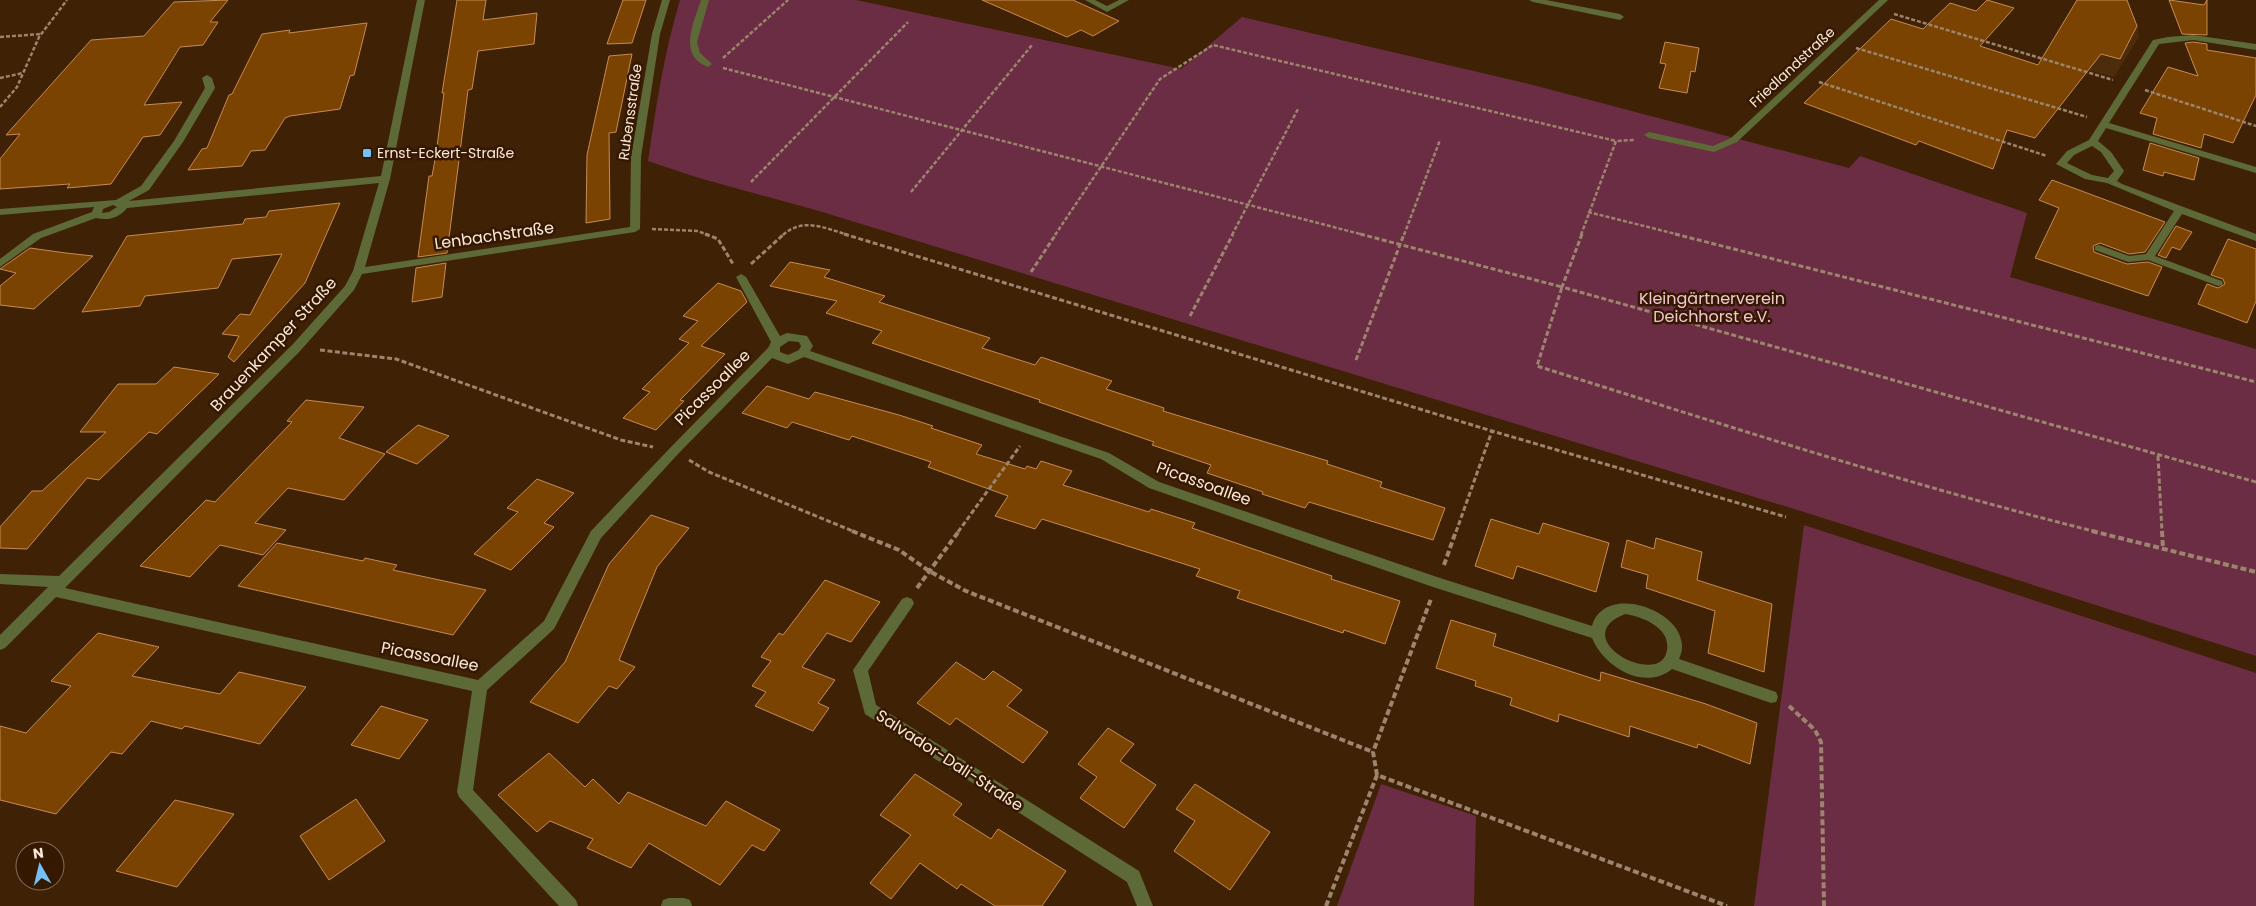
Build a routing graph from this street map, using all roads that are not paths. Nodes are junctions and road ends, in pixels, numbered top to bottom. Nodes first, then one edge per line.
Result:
1 (421, 0) edge
2 (666, 0) edge
3 (705, 0) edge
4 (1089, 0) edge
5 (1125, 0) edge
6 (1533, 0) edge
7 (1884, 0) edge
8 (1620, 17) dead end
9 (2256, 47) edge
10 (711, 65) road end
11 (207, 78) dead end
12 (2106, 124) junction
13 (1649, 135) road end
14 (2093, 142) junction
15 (2256, 170) edge
16 (385, 179) junction
17 (2110, 181) junction
18 (119, 203) junction
19 (2180, 210) junction
20 (0, 212) edge
21 (635, 229) joint
22 (2256, 238) edge
23 (2098, 248) dead end
24 (2149, 257) junction
25 (0, 264) edge
26 (358, 271) junction
27 (740, 276) road end
28 (2218, 283) dead end
29 (775, 347) junction
30 (804, 353) junction
31 (0, 578) edge
32 (57, 587) junction
33 (907, 603) road end
34 (1597, 634) junction
35 (0, 644) edge
36 (1670, 662) junction
37 (480, 687) junction
38 (1771, 697) road end
39 (570, 906) edge
40 (669, 906) edge
41 (684, 906) edge
42 (1146, 906) edge

1 - 16 street, Brauenkamper Straße
2 - 21 street, Rubensstraße
3 - 10 street
4 - 5 street
6 - 8 street
7 - 13 street, Friedlandstraße
9 - 12 street
11 - 18 street
12 - 14 street
12 - 15 street
14 - 17 street
14 - 17 street
16 - 18 street
16 - 26 street, Brauenkamper Straße
17 - 19 street
18 - 20 street
18 - 25 street
19 - 22 street
19 - 24 street
21 - 26 street, Lenbachstraße
23 - 24 street
24 - 28 street
26 - 32 street, Brauenkamper Straße
27 - 29 street
29 - 30 street, Picassoallee
29 - 30 street
29 - 37 street, Picassoallee
30 - 34 street, Picassoallee
31 - 32 street, Picassoallee
32 - 35 street, Brauenkamper Straße
32 - 37 street, Picassoallee
33 - 42 street, Salvador-Dali-Straße
34 - 36 street
34 - 36 street
36 - 38 street
37 - 39 street
40 - 41 street

